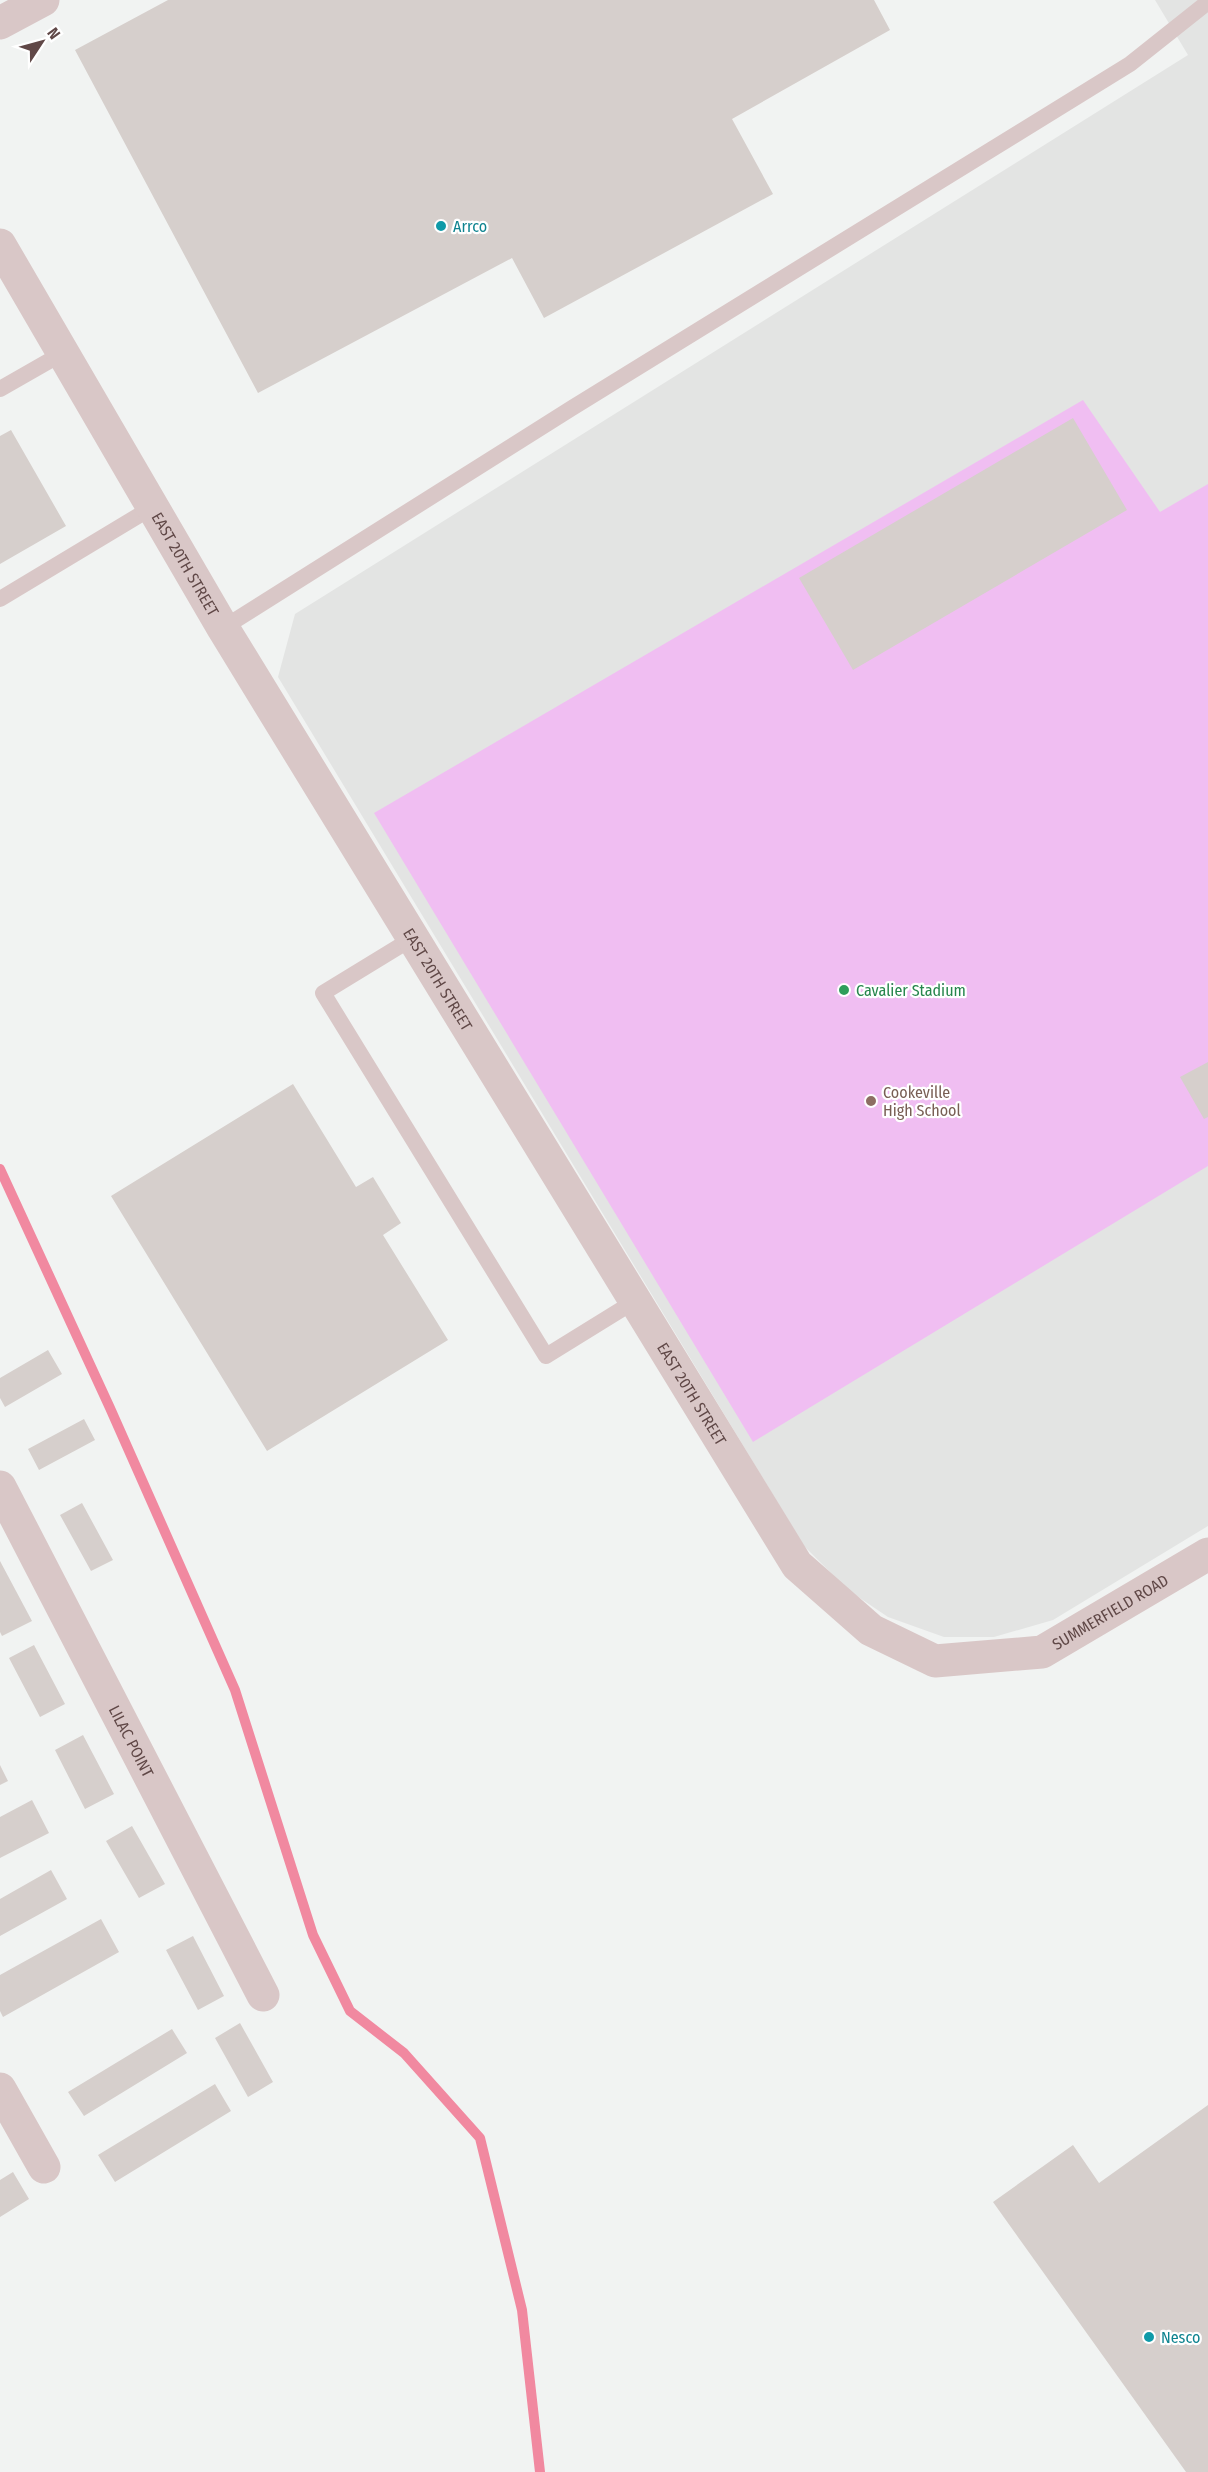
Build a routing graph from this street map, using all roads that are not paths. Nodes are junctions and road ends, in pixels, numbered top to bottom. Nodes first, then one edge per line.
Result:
1 (43, 0) edge
2 (1208, 2) edge
3 (0, 23) edge
4 (0, 244) edge
5 (63, 353) junction
6 (0, 389) edge
7 (153, 507) junction
8 (0, 599) edge
9 (223, 628) junction
10 (413, 938) junction
11 (635, 1301) junction
12 (0, 1487) edge
13 (1208, 1554) edge
14 (935, 1661) joint
15 (263, 1995) dead end
16 (0, 2089) edge
17 (44, 2166) dead end

1 - 3 street
2 - 9 lane
4 - 5 street, EAST 20TH STREET
5 - 6 lane
5 - 7 street, EAST 20TH STREET
7 - 8 lane
7 - 9 street, EAST 20TH STREET
9 - 10 street, EAST 20TH STREET
10 - 11 street, EAST 20TH STREET
10 - 11 lane
11 - 14 street, EAST 20TH STREET
12 - 15 street, LILAC POINT
13 - 14 street, SUMMERFIELD ROAD
16 - 17 street

